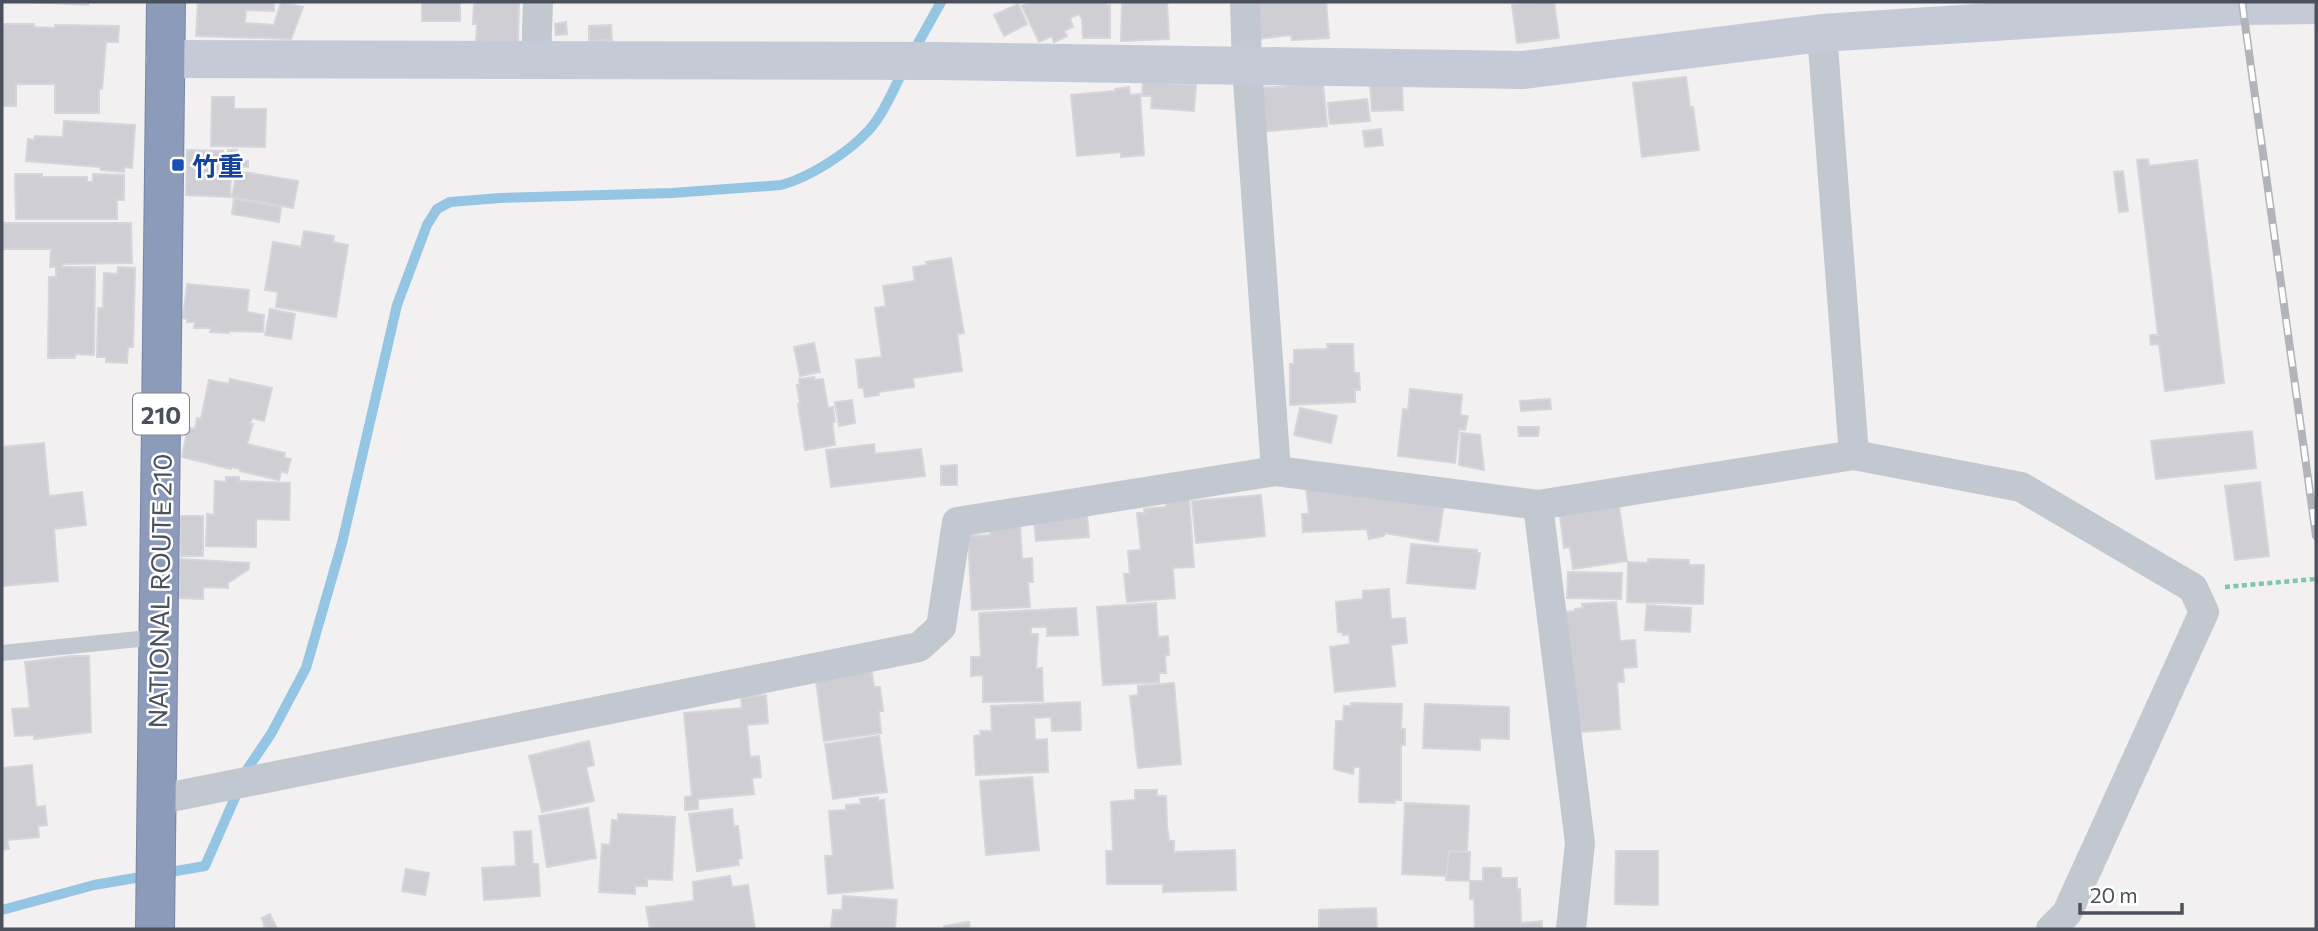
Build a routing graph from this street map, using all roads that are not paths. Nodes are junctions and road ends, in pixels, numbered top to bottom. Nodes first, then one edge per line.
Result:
1 (166, 2) edge
2 (538, 2) edge
3 (1245, 2) edge
4 (2316, 5) edge
5 (1822, 33) junction
6 (165, 60) junction
7 (536, 62) junction
8 (1247, 68) junction
9 (1854, 455) junction
10 (1276, 471) junction
11 (1538, 505) junction
12 (158, 637) junction
13 (2, 653) edge
14 (156, 813) junction
15 (155, 929) edge
16 (1571, 929) edge
17 (2051, 929) edge

1 - 6 highway, NATIONAL ROUTE 210 / 210
2 - 7 street
3 - 8 street
4 - 5 street
5 - 8 street
5 - 9 street
6 - 7 street
6 - 12 highway, NATIONAL ROUTE 210 / 210
7 - 8 street
8 - 10 street
9 - 11 street
9 - 17 street
10 - 11 street
10 - 14 street
11 - 16 street
12 - 13 lane
12 - 14 highway, NATIONAL ROUTE 210 / 210
14 - 15 highway, NATIONAL ROUTE 210 / 210

